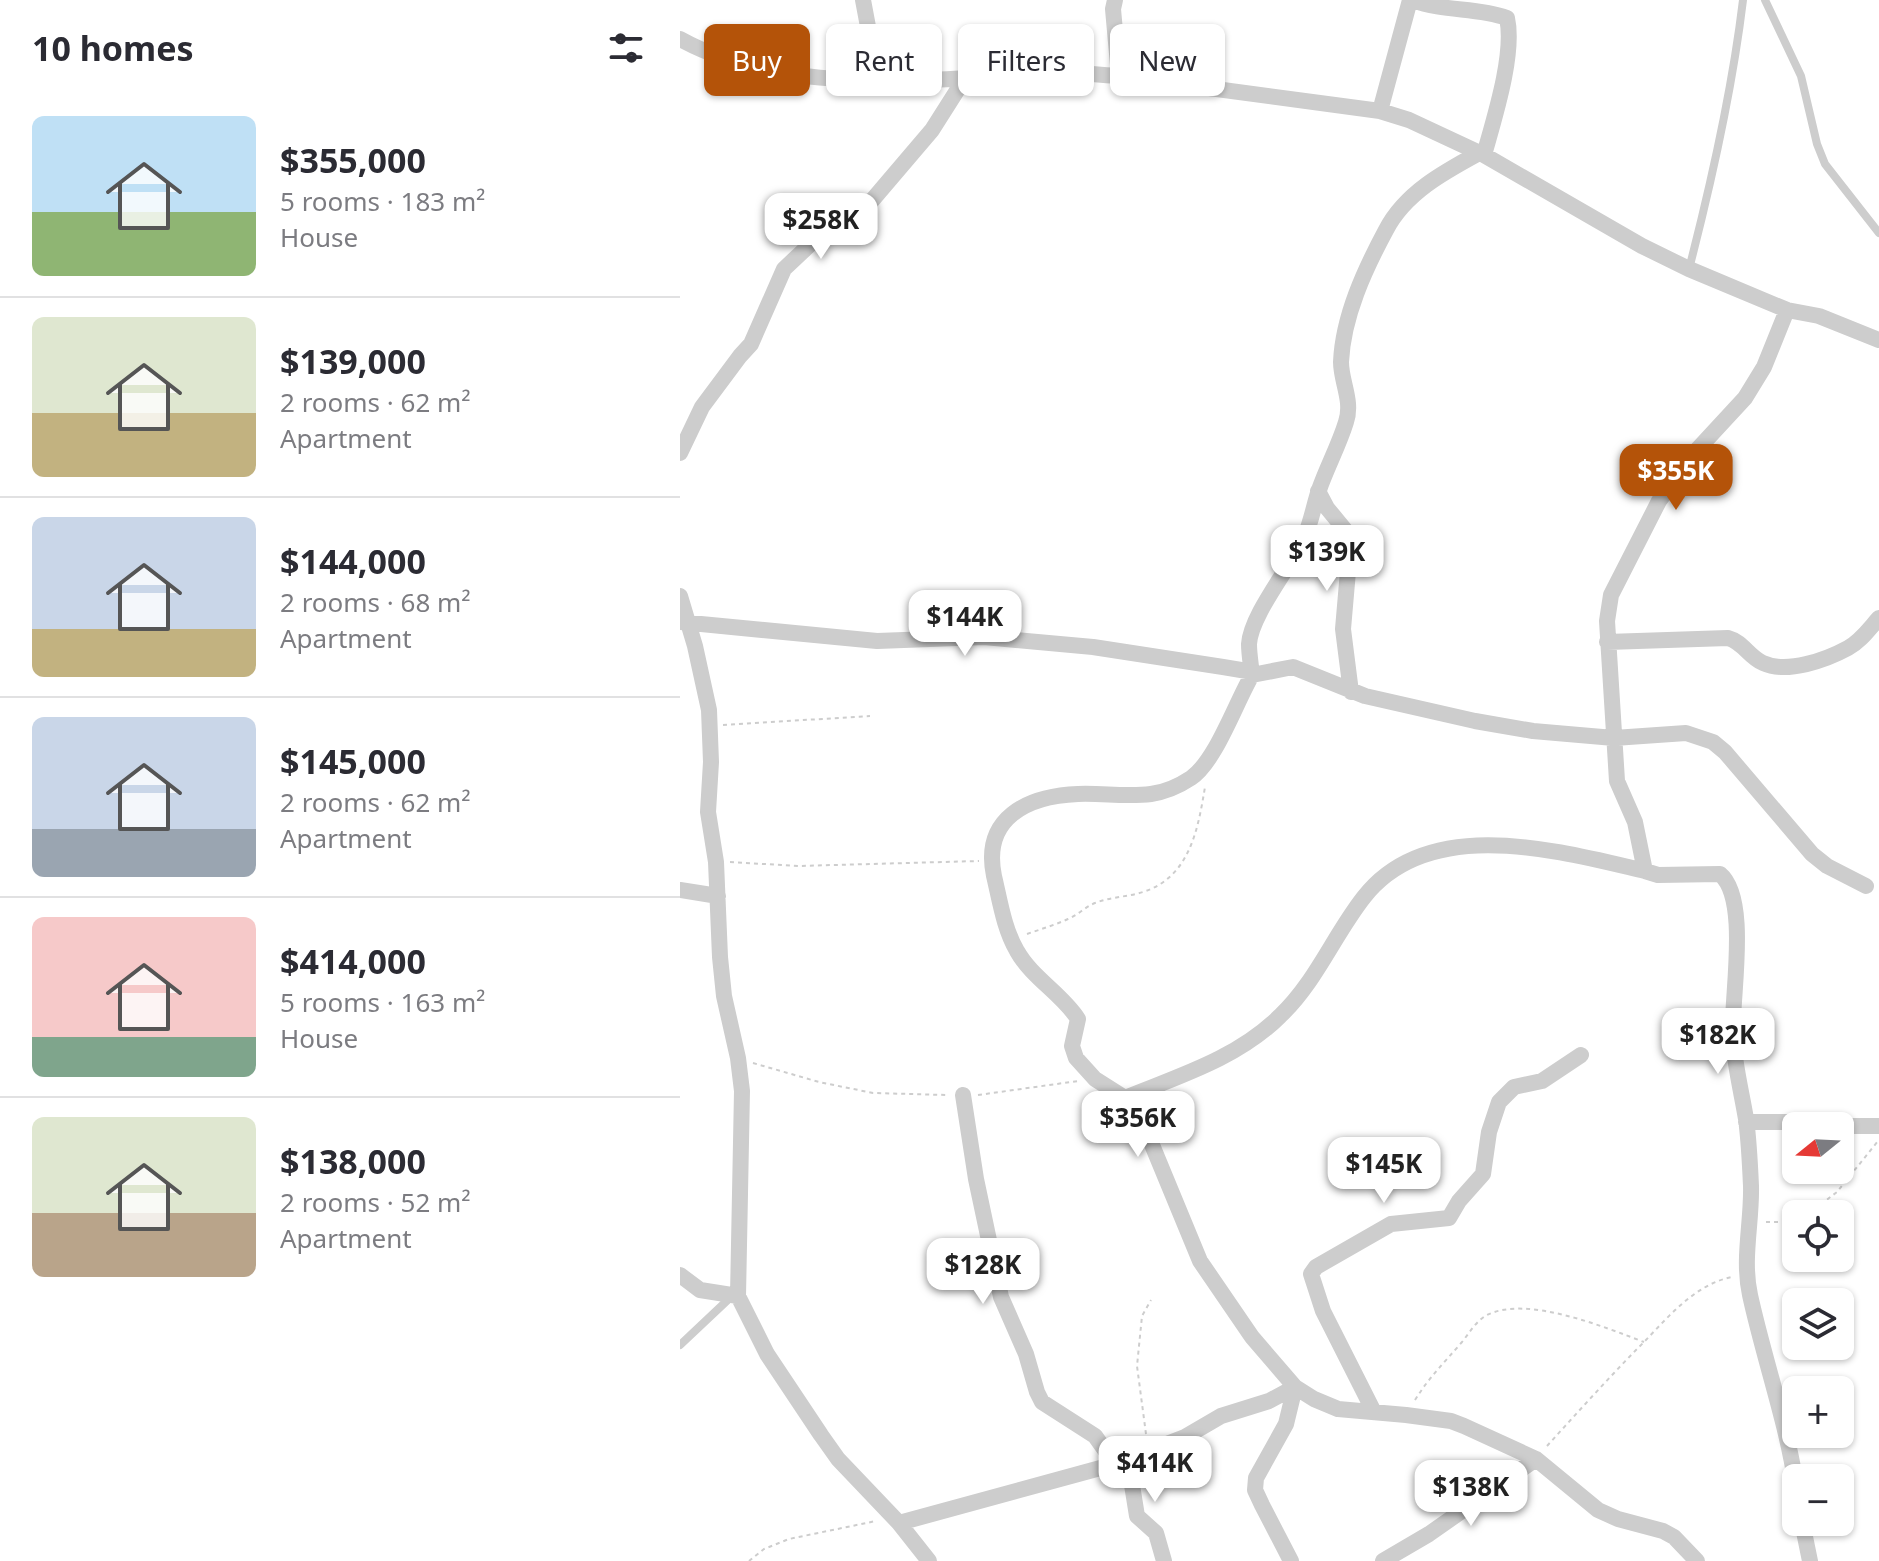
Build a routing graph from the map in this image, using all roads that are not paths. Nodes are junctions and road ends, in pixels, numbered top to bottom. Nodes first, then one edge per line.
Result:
1 (863, 0) edge
2 (1115, 0) edge
3 (1411, 0) edge
4 (1743, 0) edge
5 (1765, 0) edge
6 (868, 24) edge
7 (1114, 24) edge
8 (680, 39) edge
9 (826, 77) edge
10 (958, 89) edge
11 (1225, 90) edge
12 (1380, 111) junction
13 (1482, 154) junction
14 (1879, 233) edge
15 (1689, 269) junction
16 (1787, 310) junction
17 (1879, 340) edge
18 (680, 453) edge
19 (1318, 491) junction
20 (680, 596) edge
21 (1879, 618) edge
22 (684, 623) edge
23 (1873, 637) edge
24 (1607, 642) junction
25 (1252, 675) junction
26 (1351, 692) junction
27 (1614, 738) junction
28 (1645, 871) junction
29 (1866, 886) dead end
30 (680, 890) edge
31 (718, 896) junction
32 (1581, 1055) dead end
33 (963, 1095) road end
34 (1125, 1098) junction
35 (1782, 1121) edge
36 (1746, 1122) junction
37 (1854, 1126) edge
38 (1879, 1126) edge
39 (680, 1275) edge
40 (735, 1295) junction
41 (680, 1345) edge
42 (1295, 1387) junction
43 (1374, 1412) junction
44 (1536, 1459) junction
45 (1115, 1464) junction
46 (1793, 1464) edge
47 (896, 1521) junction
48 (1805, 1536) edge
49 (929, 1561) edge
50 (1164, 1561) edge
51 (1291, 1561) edge
52 (1383, 1561) edge
53 (1697, 1561) edge
54 (1810, 1561) edge

1 - 6 street
2 - 7 street
3 - 12 street
3 - 13 street
4 - 15 lane
5 - 14 lane
8 - 9 street
10 - 18 street
11 - 12 street
12 - 13 street
13 - 15 street
13 - 19 street
15 - 16 street
16 - 17 street
16 - 24 street
19 - 25 street
19 - 26 street
20 - 22 street
21 - 23 street
22 - 25 street
22 - 31 street
23 - 24 street
24 - 27 street
25 - 26 street
25 - 34 street
26 - 27 street
27 - 28 street
27 - 29 street
28 - 34 street
28 - 36 street
30 - 31 street
31 - 40 street
32 - 43 street
33 - 45 street
34 - 42 street
35 - 36 street
36 - 46 street
37 - 38 street
39 - 40 street
40 - 41 lane
40 - 47 street
42 - 43 street
42 - 45 street
42 - 51 street
43 - 44 street
44 - 52 street
44 - 53 street
45 - 47 street
45 - 50 street
47 - 49 street
48 - 54 street

